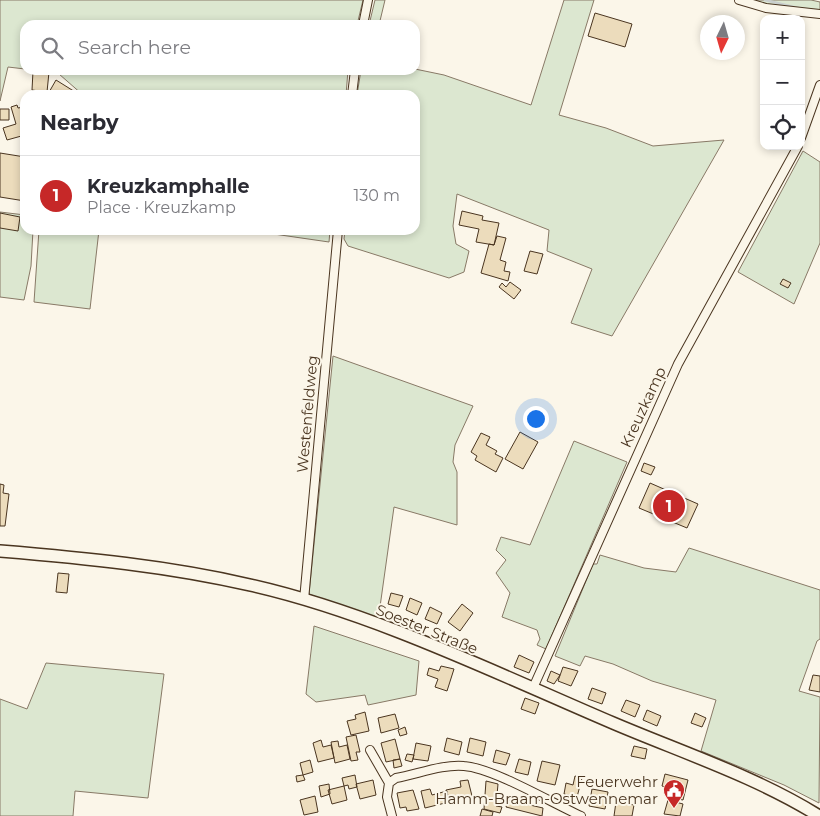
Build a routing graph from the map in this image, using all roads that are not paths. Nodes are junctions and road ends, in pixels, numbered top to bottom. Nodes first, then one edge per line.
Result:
1 (368, 0) edge
2 (739, 0) edge
3 (820, 14) edge
4 (364, 20) edge
5 (355, 75) edge
6 (820, 85) edge
7 (353, 90) edge
8 (805, 127) edge
9 (796, 150) edge
10 (338, 235) edge
11 (0, 550) edge
12 (304, 600) junction
13 (533, 688) junction
14 (370, 750) dead end
15 (389, 784) junction
16 (392, 816) edge
17 (581, 816) edge
18 (819, 816) edge

1 - 4 street
2 - 3 street
5 - 7 street
6 - 8 street
9 - 13 street, Kreuzkamp
10 - 12 street, Westenfeldweg
11 - 12 main road, Soester Straße
12 - 13 main road, Soester Straße
13 - 18 main road, Soester Straße
14 - 15 street
15 - 16 street
15 - 17 street

